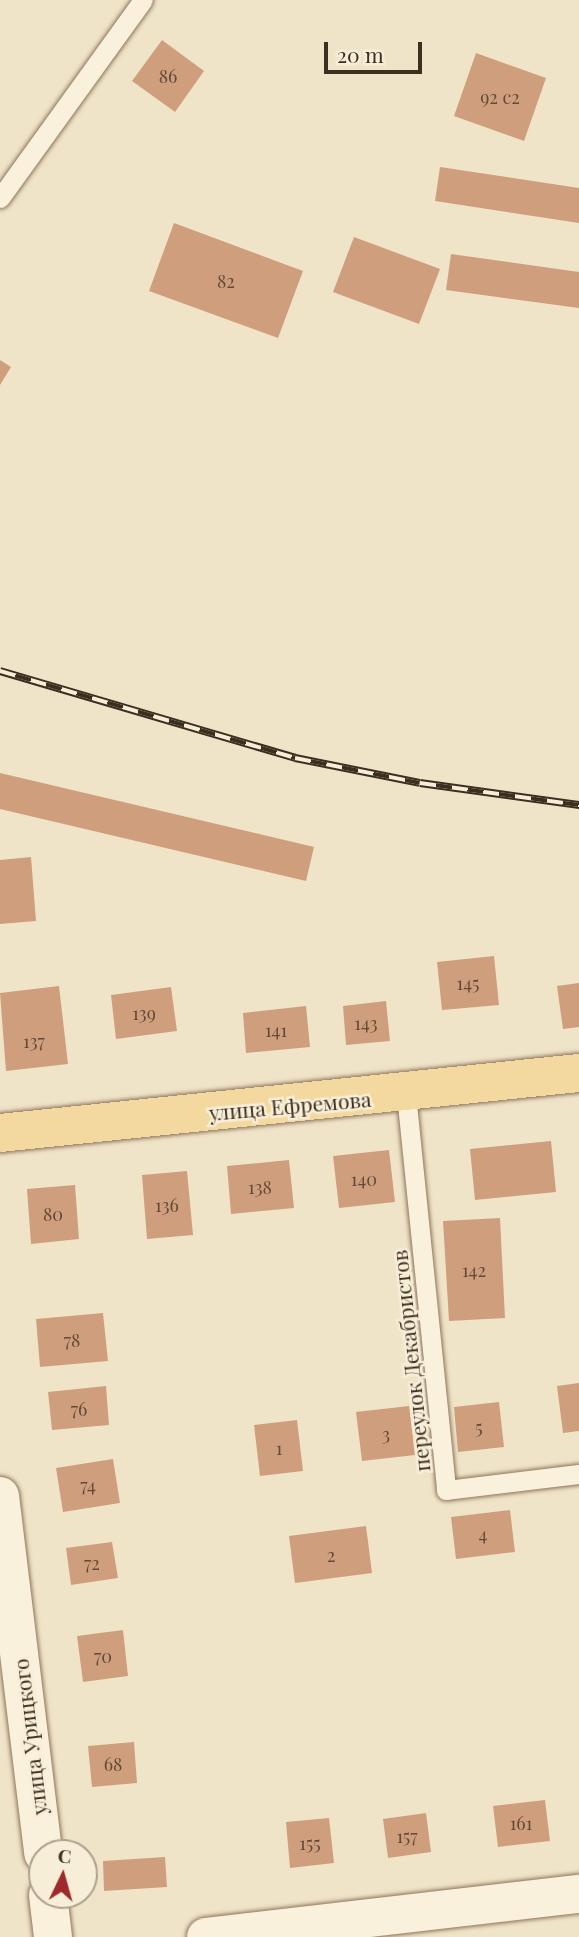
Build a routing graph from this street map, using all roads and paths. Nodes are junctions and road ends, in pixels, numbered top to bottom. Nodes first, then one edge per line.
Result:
1 (143, 0) edge
2 (0, 198) edge
3 (579, 1073) edge
4 (406, 1094) junction
5 (0, 1133) edge
6 (579, 1474) edge
7 (0, 1496) edge
8 (41, 1839) edge
9 (579, 1894) edge
10 (50, 1909) edge
11 (53, 1937) edge
12 (206, 1937) edge

1 - 2 lane
3 - 4 main road, улица Ефремова
4 - 5 main road, улица Ефремова
4 - 6 lane, переулок Декабристов
7 - 8 street, улица Урицкого
9 - 12 street
10 - 11 street

